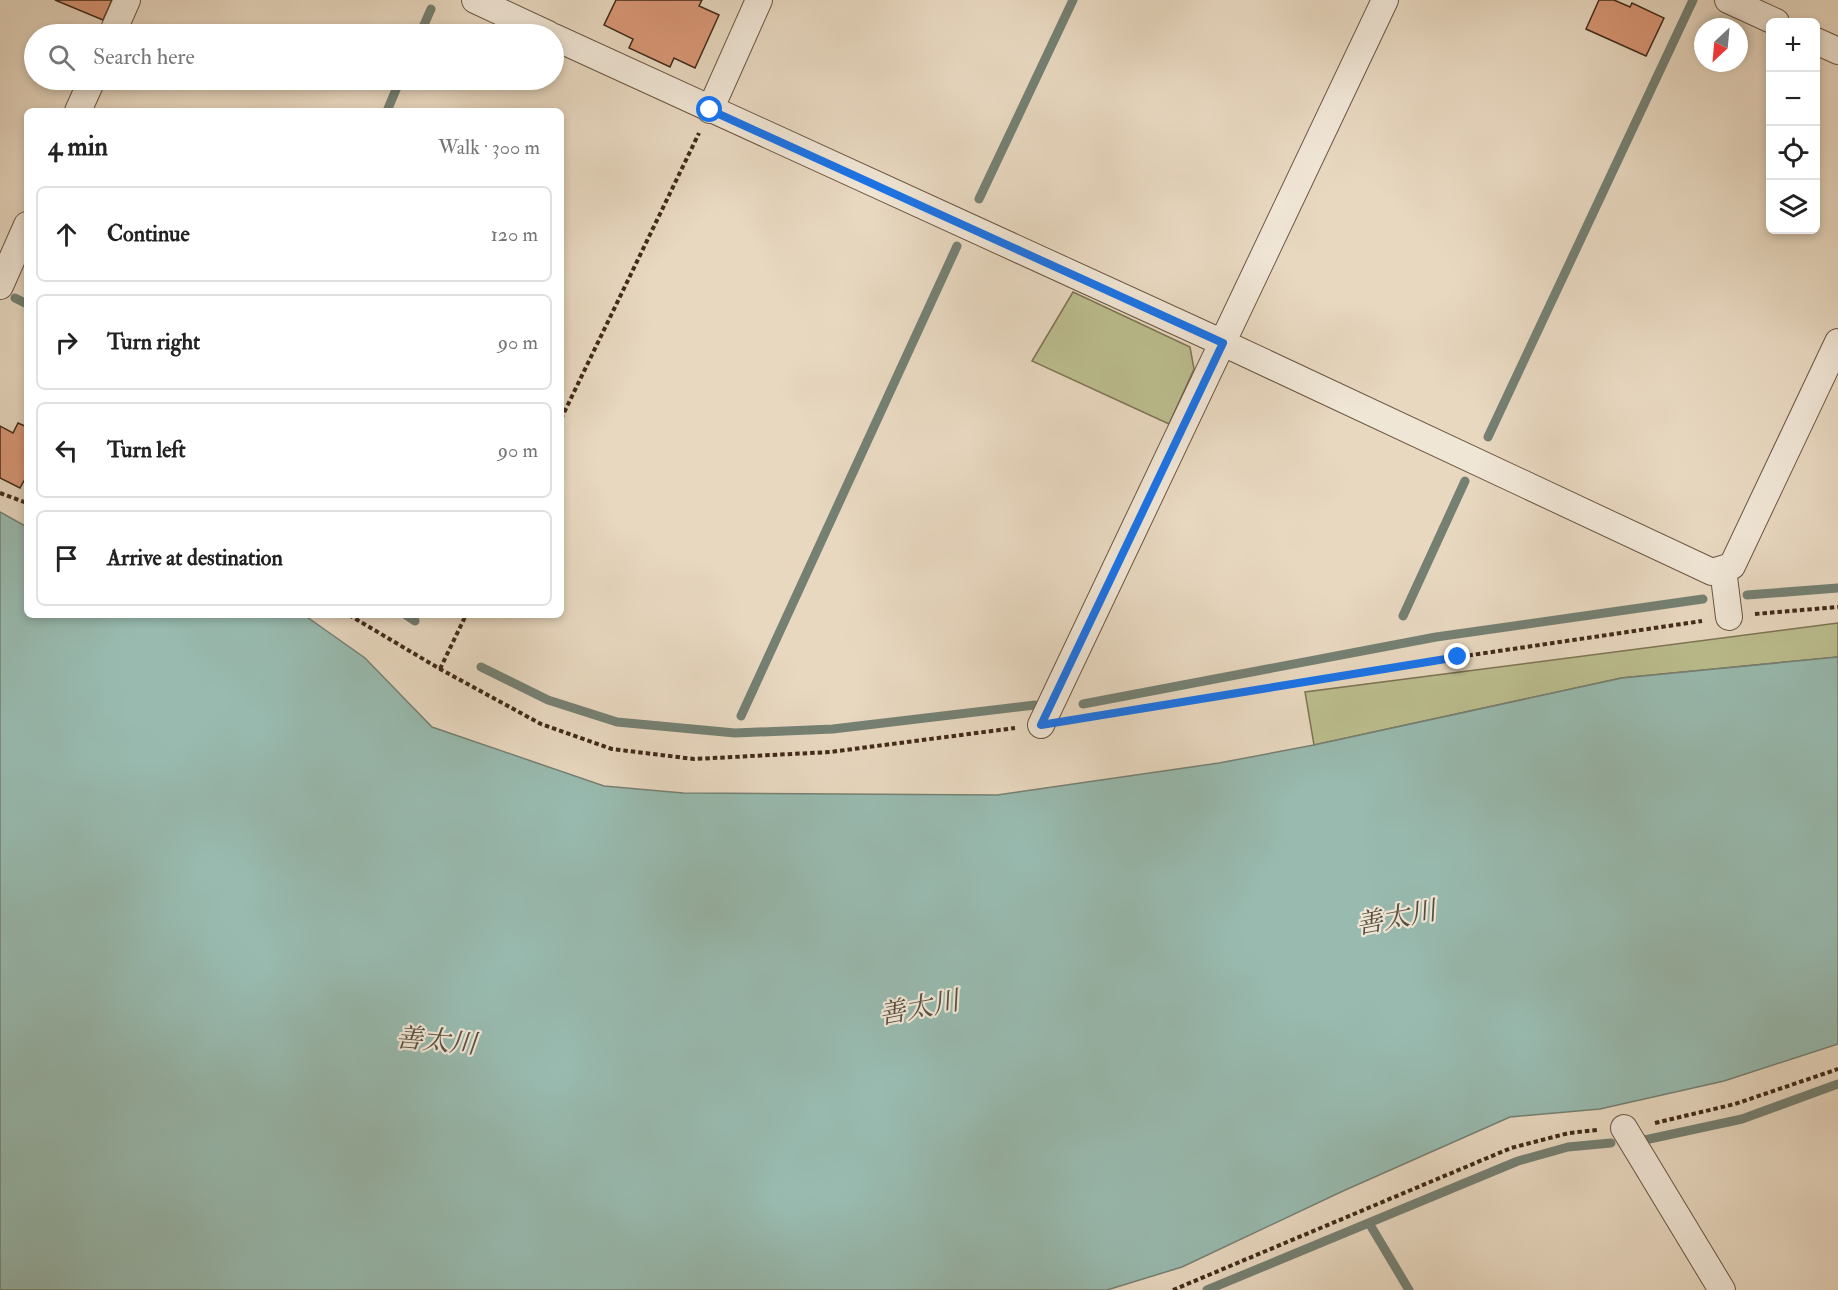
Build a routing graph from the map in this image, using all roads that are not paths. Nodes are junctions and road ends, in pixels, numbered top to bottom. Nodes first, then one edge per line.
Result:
1 (127, 0) edge
2 (475, 0) edge
3 (759, 0) edge
4 (1385, 0) edge
5 (1728, 0) edge
6 (1767, 18) edge
7 (116, 24) edge
8 (527, 24) edge
9 (564, 42) edge
10 (1820, 43) edge
11 (1838, 51) edge
12 (87, 90) edge
13 (79, 108) edge
14 (710, 110) junction
15 (24, 232) edge
16 (0, 286) edge
17 (1838, 342) edge
18 (1223, 343) junction
19 (1723, 569) junction
20 (1729, 617) road end
21 (1041, 725) road end
22 (1624, 1128) road end
23 (1722, 1290) edge

1 - 7 street
2 - 8 street
3 - 14 street
4 - 18 street
5 - 6 street
9 - 14 street
10 - 11 street
12 - 13 street
14 - 18 street
15 - 16 street
17 - 19 street
18 - 19 street
18 - 21 street
19 - 20 street
22 - 23 street

